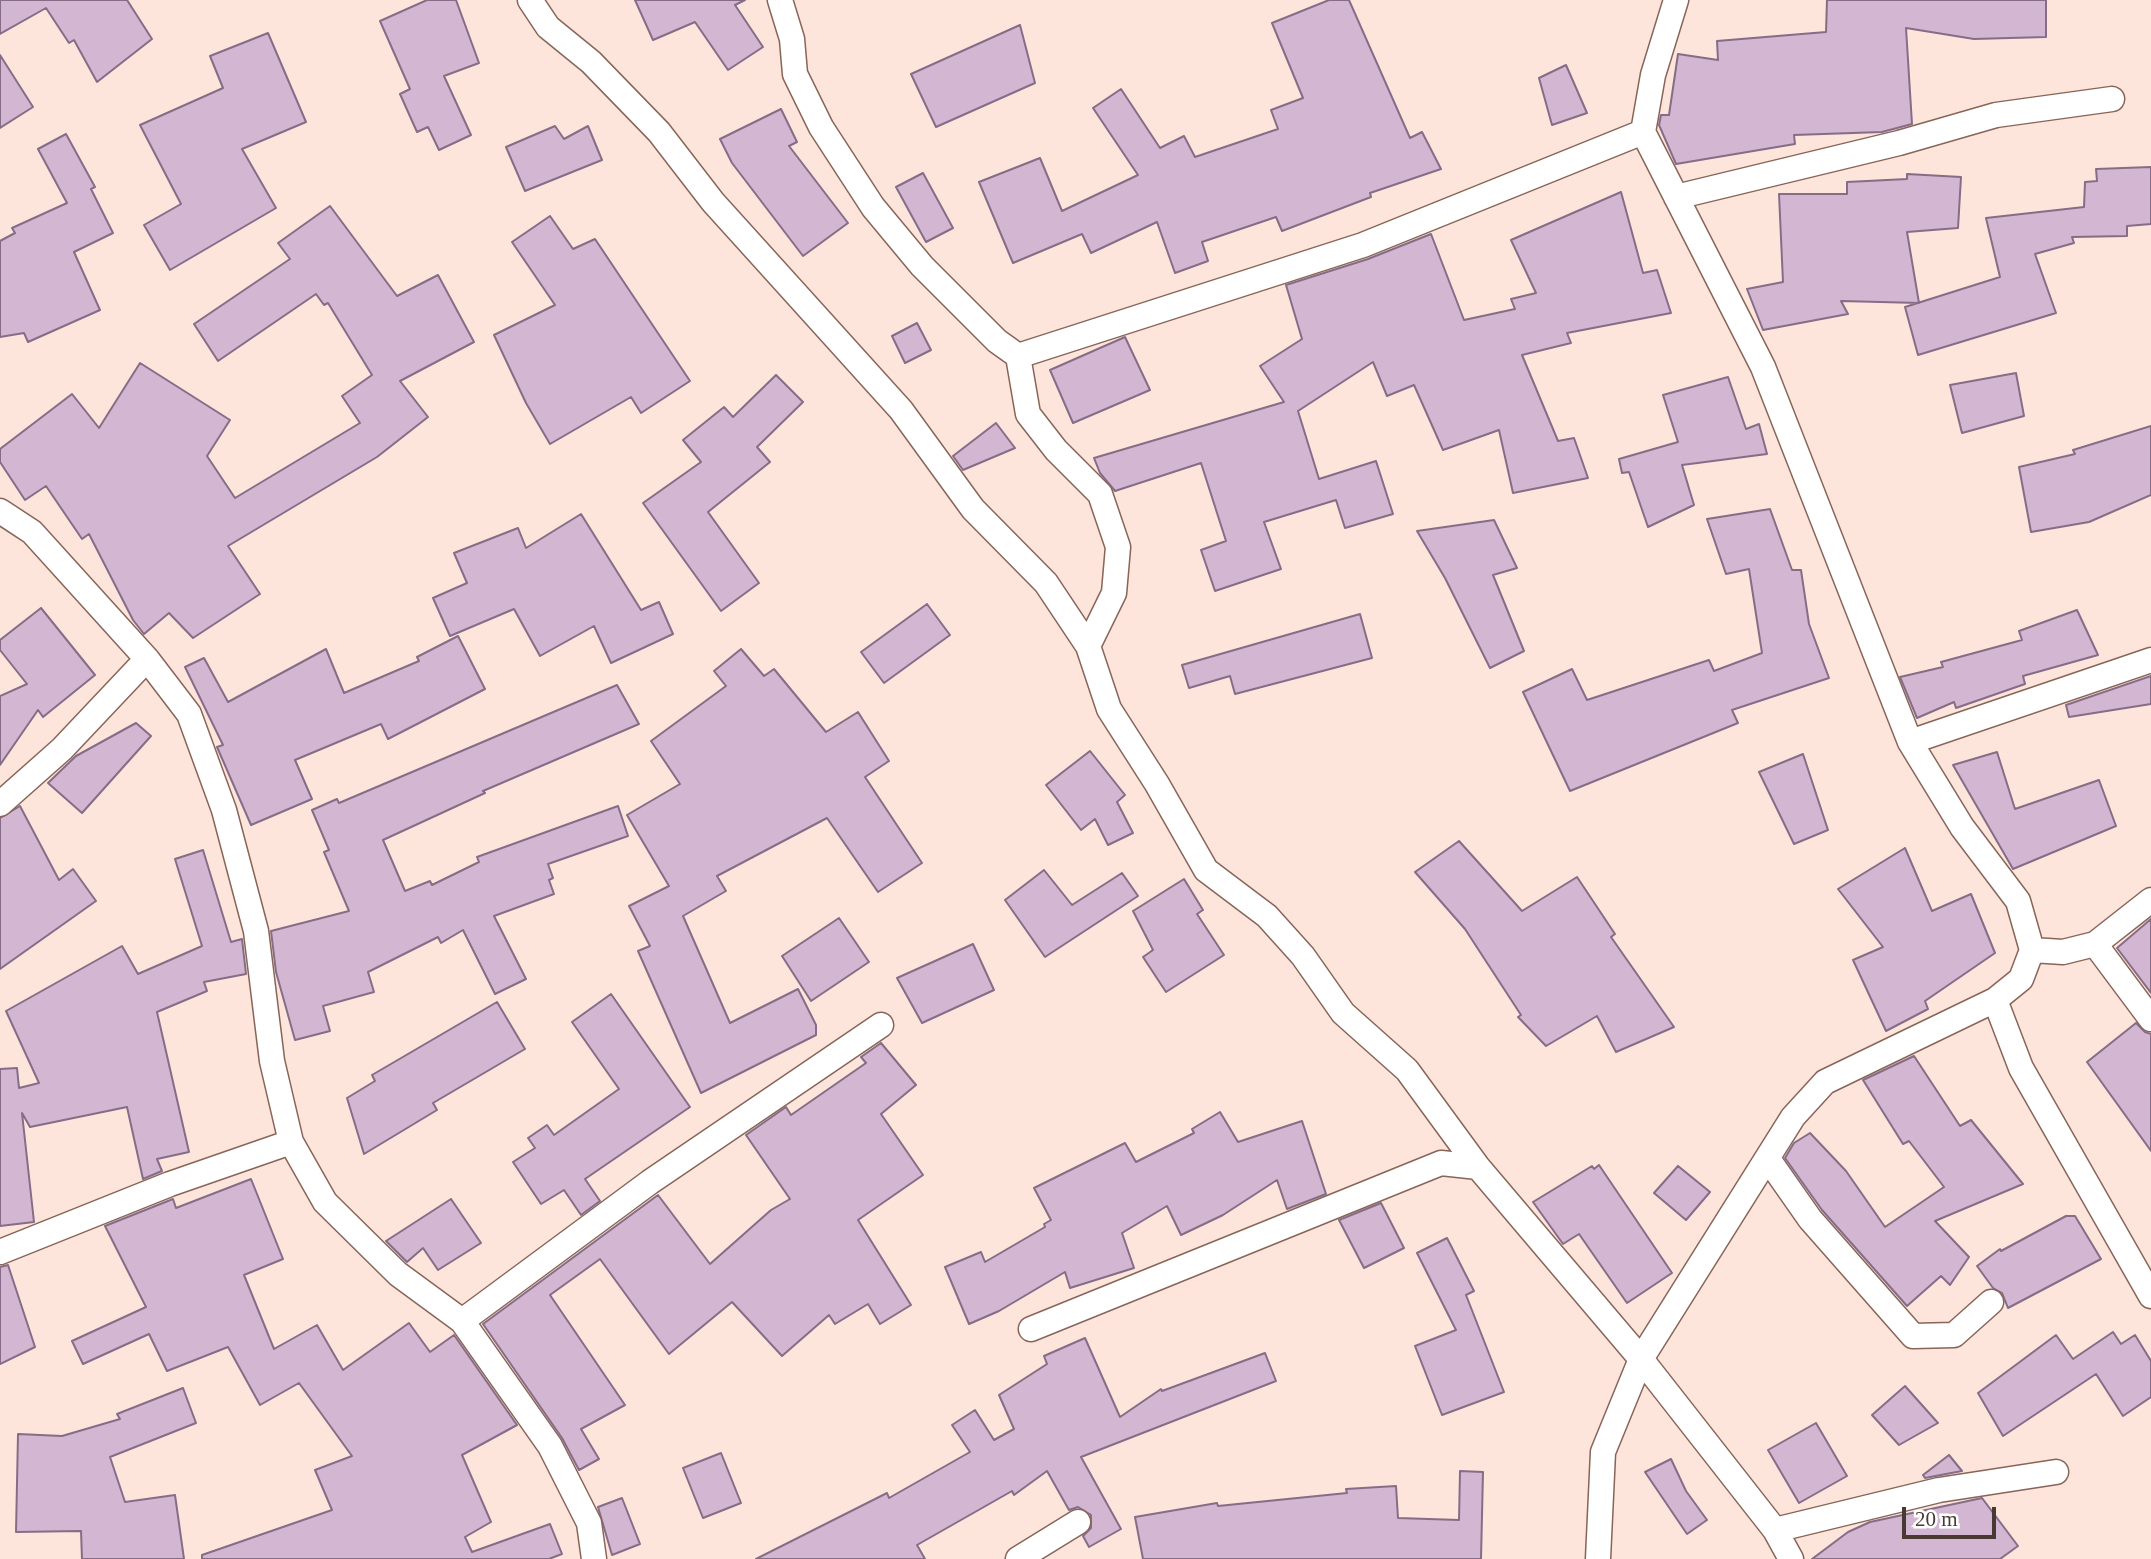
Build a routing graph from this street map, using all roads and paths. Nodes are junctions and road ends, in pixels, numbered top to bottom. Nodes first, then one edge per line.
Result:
1 (530, 0) edge
2 (780, 0) edge
3 (1676, 0) edge
4 (2112, 99) dead end
5 (1643, 132) junction
6 (1676, 198) junction
7 (1018, 356) junction
8 (0, 511) edge
9 (1088, 646) junction
10 (147, 659) junction
11 (2151, 660) edge
12 (1910, 742) junction
13 (0, 804) edge
14 (2151, 900) edge
15 (2095, 944) junction
16 (2032, 950) junction
17 (1996, 1000) junction
18 (2151, 1019) edge
19 (881, 1025) dead end
20 (291, 1142) junction
21 (1768, 1159) junction
22 (1478, 1167) junction
23 (0, 1252) edge
24 (2151, 1296) edge
25 (1991, 1302) dead end
26 (463, 1321) junction
27 (1031, 1329) dead end
28 (1641, 1359) junction
29 (2056, 1472) dead end
30 (1078, 1522) dead end
31 (1775, 1530) junction
32 (593, 1559) edge
33 (1018, 1559) edge
34 (1598, 1559) edge
35 (1791, 1559) edge

1 - 9 street
2 - 7 street
3 - 5 street
4 - 6 street
5 - 6 street
5 - 7 street
6 - 12 street
7 - 9 street
8 - 10 street
9 - 22 street
10 - 13 street
10 - 20 street
11 - 12 street
12 - 16 street
14 - 15 street
15 - 16 street
15 - 18 street
16 - 17 street
17 - 21 street
17 - 24 street
19 - 26 street
20 - 23 street
20 - 26 street
21 - 25 street
21 - 28 street
22 - 27 street
22 - 28 street
26 - 32 street
28 - 31 street
28 - 34 street
29 - 31 street
30 - 33 street
31 - 35 street

